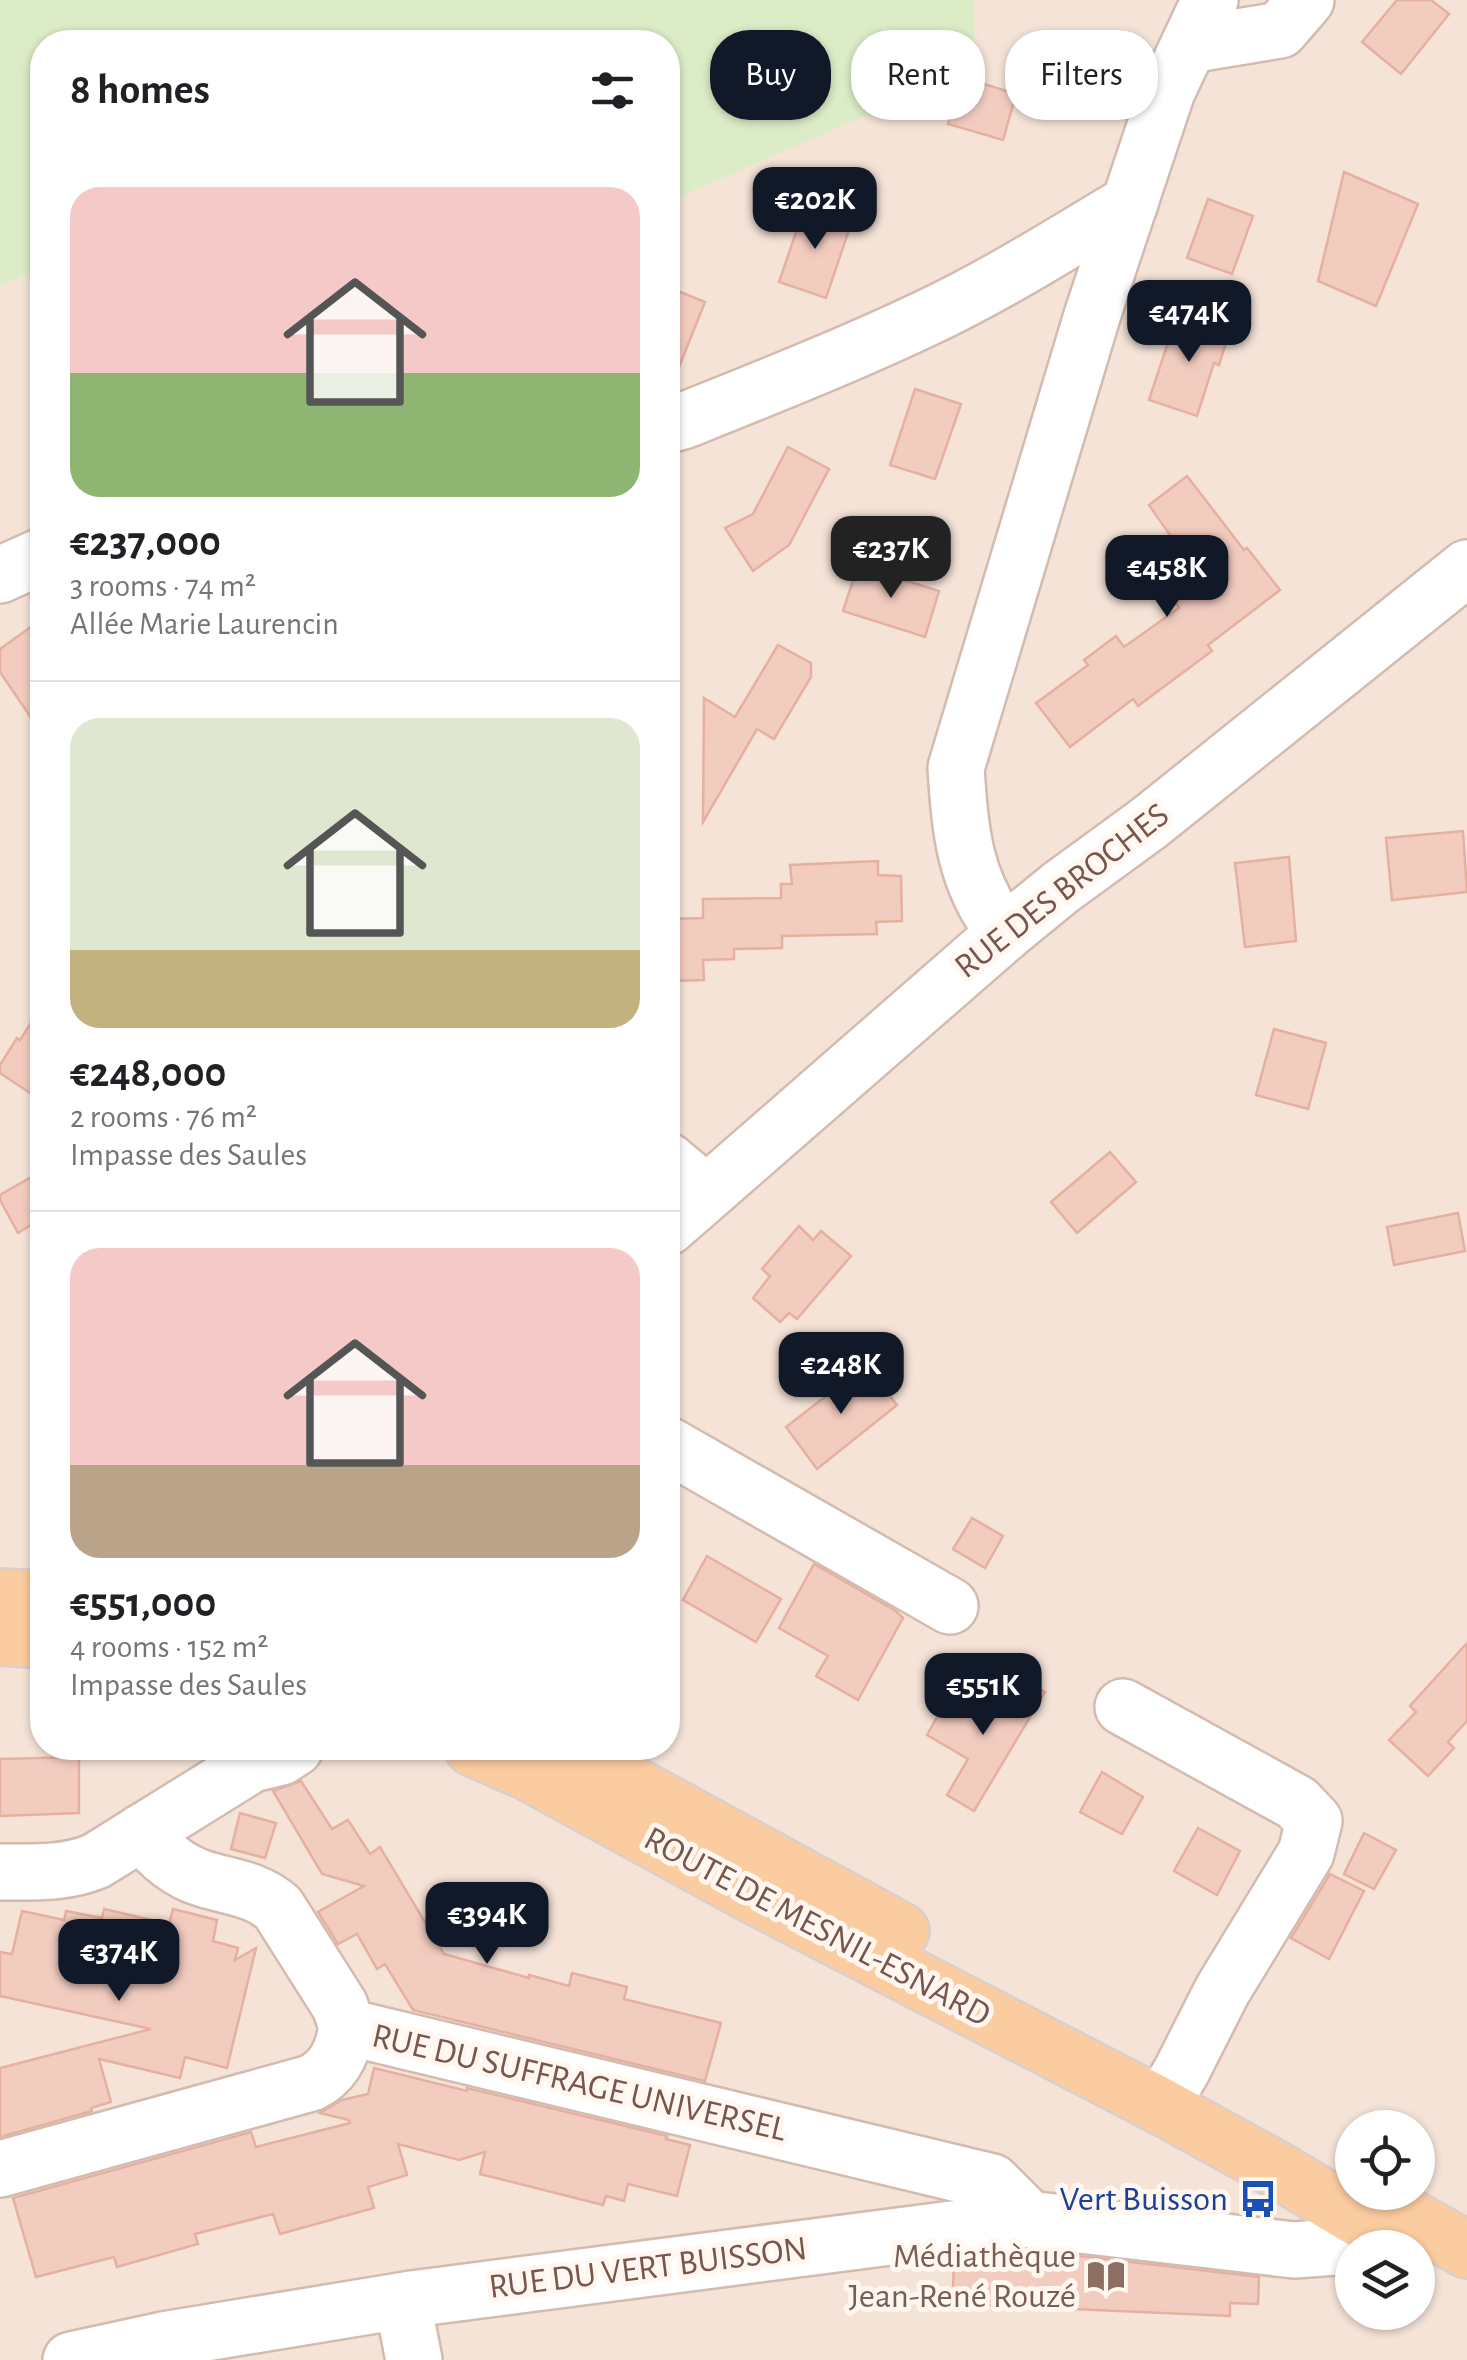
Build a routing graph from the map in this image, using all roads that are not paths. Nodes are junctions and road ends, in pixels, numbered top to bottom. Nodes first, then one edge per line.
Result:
1 (1306, 0) edge
2 (1200, 22) edge
3 (1130, 204) junction
4 (680, 422) edge
5 (30, 561) edge
6 (1467, 568) edge
7 (0, 575) edge
8 (1004, 932) junction
9 (680, 1193) edge
10 (680, 1452) edge
11 (0, 1597) edge
12 (30, 1598) edge
13 (950, 1606) dead end
14 (0, 1637) edge
15 (30, 1639) edge
16 (1124, 1707) dead end
17 (258, 1760) edge
18 (500, 1760) edge
19 (587, 1760) edge
20 (142, 1832) junction
21 (0, 1872) edge
22 (346, 2027) junction
23 (1167, 2095) junction
24 (0, 2170) edge
25 (1383, 2215) edge
26 (1029, 2219) junction
27 (1467, 2250) edge
28 (1467, 2277) edge
29 (412, 2299) junction
30 (71, 2360) edge
31 (414, 2360) edge

1 - 2 street
2 - 3 street
3 - 4 street
3 - 8 street
5 - 7 street
6 - 8 street, RUE DES BROCHES
8 - 9 street, RUE DES BROCHES
10 - 13 street
11 - 12 main road
14 - 15 main road
16 - 23 street
17 - 20 street
18 - 23 main road, ROUTE DE MESNIL-ESNARD
19 - 23 main road, ROUTE DE MESNIL-ESNARD
20 - 21 street
20 - 22 street, RUE DU SUFFRAGE UNIVERSEL
22 - 24 street
22 - 26 street, RUE DU SUFFRAGE UNIVERSEL
23 - 25 main road, ROUTE DE MESNIL-ESNARD
25 - 26 street, RUE DU VERT BUISSON
25 - 27 main road
25 - 28 main road
26 - 29 street, RUE DU VERT BUISSON
29 - 30 street, RUE DU VERT BUISSON
29 - 31 street

